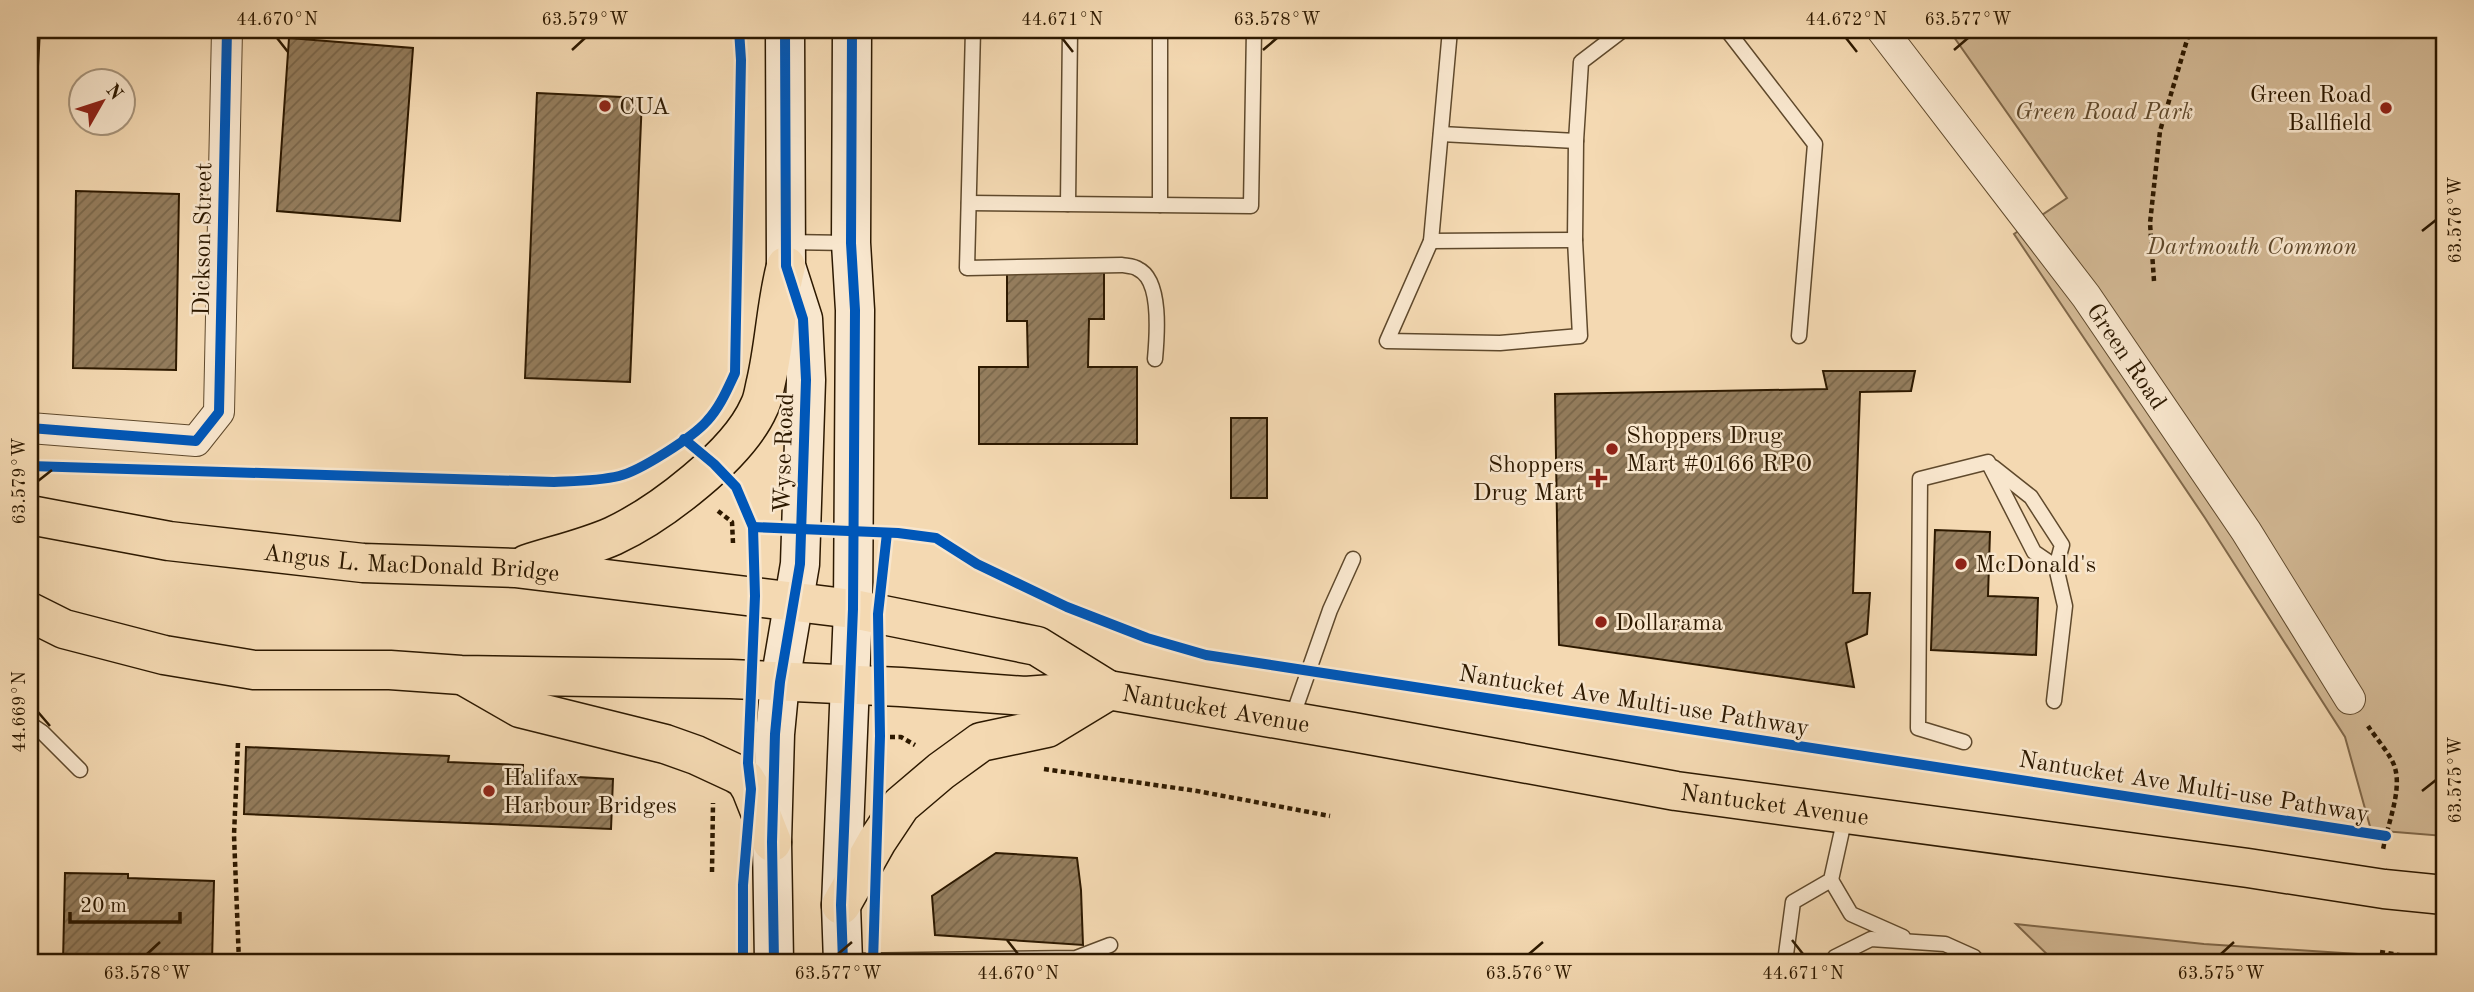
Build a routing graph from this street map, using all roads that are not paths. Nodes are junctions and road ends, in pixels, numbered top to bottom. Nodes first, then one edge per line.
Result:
1 (227, 30) edge
2 (785, 30) edge
3 (852, 30) edge
4 (973, 30) edge
5 (1070, 30) edge
6 (1160, 30) edge
7 (1254, 30) edge
8 (1450, 30) edge
9 (1623, 30) edge
10 (1727, 30) edge
11 (1882, 30) edge
12 (1604, 35) edge
13 (1441, 134) junction
14 (1576, 141) junction
15 (969, 203) junction
16 (1068, 204) junction
17 (1160, 205) junction
18 (1431, 240) junction
19 (1575, 240) junction
20 (851, 243) junction
21 (786, 254) junction
22 (1799, 335) dead end
23 (1155, 359) dead end
24 (30, 428) edge
25 (1988, 462) junction
26 (30, 515) edge
27 (1353, 559) dead end
28 (2056, 567) junction
29 (515, 568) junction
30 (794, 601) junction
31 (853, 608) junction
32 (30, 612) edge
33 (461, 675) junction
34 (779, 682) junction
35 (864, 685) junction
36 (1108, 690) junction
37 (2350, 699) road end
38 (2054, 701) dead end
39 (1291, 722) junction
40 (30, 724) edge
41 (1964, 742) dead end
42 (80, 770) dead end
43 (1845, 815) junction
44 (772, 842) junction
45 (1831, 880) junction
46 (2444, 895) edge
47 (841, 905) junction
48 (1913, 941) junction
49 (1110, 945) dead end
50 (774, 962) edge
51 (843, 962) edge
52 (1785, 962) edge
53 (1832, 962) edge
54 (1978, 962) edge

1 - 24 street, Dickson Street
2 - 21 main road, Wyse Road
3 - 20 main road
4 - 15 lane
5 - 16 lane
6 - 17 lane
7 - 17 lane
8 - 13 lane
9 - 12 lane
10 - 22 lane
11 - 37 street, Green Road
12 - 14 lane
13 - 14 lane
13 - 18 lane
14 - 19 lane
15 - 16 lane
15 - 23 lane
16 - 17 lane
18 - 19 lane
18 - 19 lane
20 - 21 lane
20 - 31 main road
21 - 29 main road
21 - 30 main road, Wyse Road
25 - 28 lane
25 - 28 lane
25 - 41 lane
26 - 29 main road, Angus L. MacDonald Bridge
27 - 39 lane
28 - 38 lane
29 - 30 main road, Angus L. MacDonald Bridge
30 - 31 main road, Nantucket Avenue
30 - 34 main road, Wyse Road
31 - 35 main road
31 - 36 main road, Nantucket Avenue
32 - 33 main road
33 - 34 main road
33 - 44 main road
34 - 35 main road, Nantucket Avenue
34 - 44 main road, Wyse Road
35 - 36 main road, Nantucket Avenue
35 - 47 main road
36 - 39 main road, Nantucket Avenue
36 - 47 main road
39 - 43 main road, Nantucket Avenue
40 - 42 lane
43 - 45 lane
43 - 46 main road, Nantucket Avenue
44 - 50 main road, Wyse Road
45 - 48 lane
45 - 52 lane
47 - 51 main road
48 - 53 lane
48 - 54 lane
49 - 51 lane

